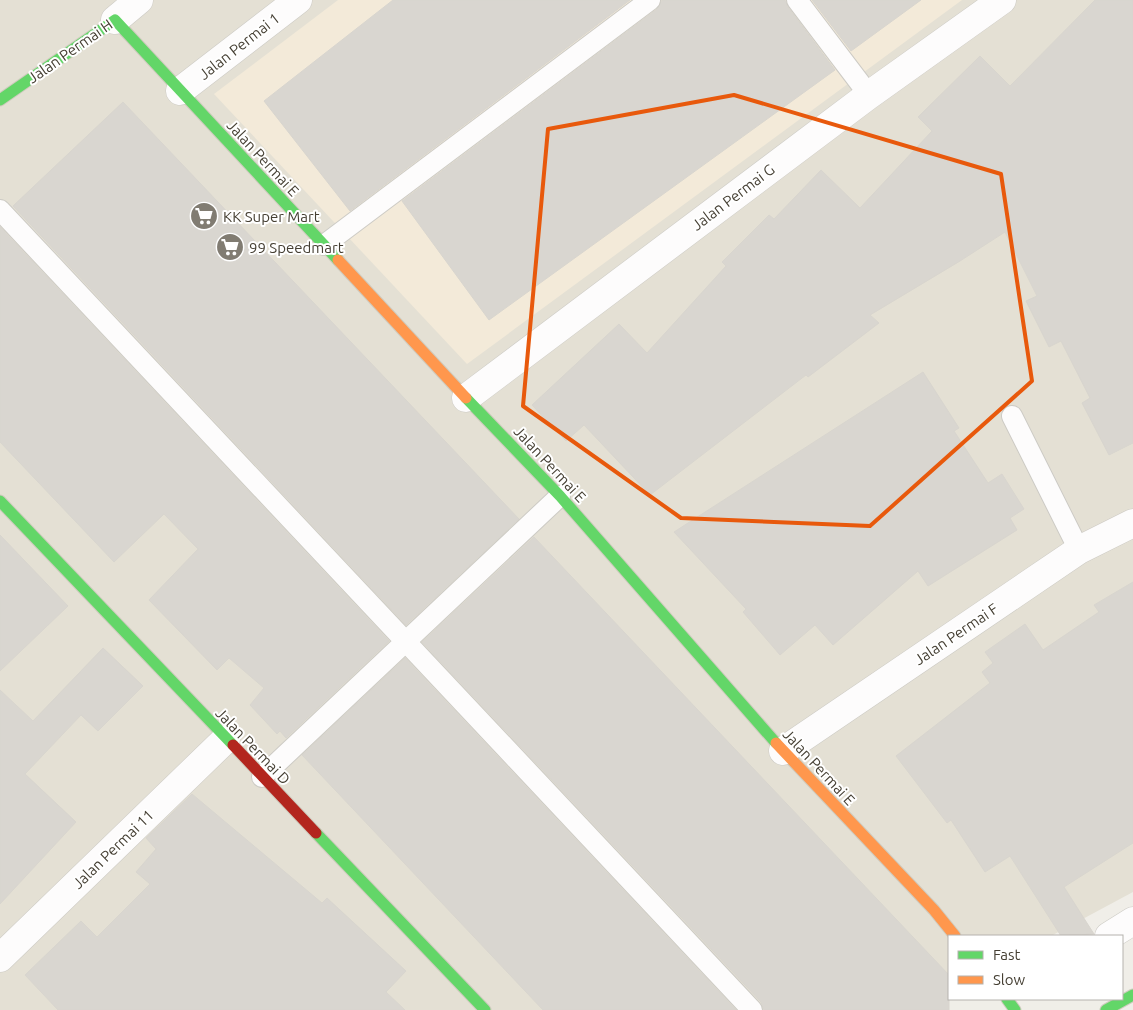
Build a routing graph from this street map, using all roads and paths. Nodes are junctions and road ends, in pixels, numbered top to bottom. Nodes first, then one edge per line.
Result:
1 (139, 0) edge
2 (298, 0) edge
3 (650, 0) edge
4 (797, 0) edge
5 (1002, 0) edge
6 (114, 20) junction
7 (180, 91) junction
8 (4, 92) edge
9 (869, 95) junction
10 (0, 210) edge
11 (324, 246) junction
12 (466, 398) junction
13 (1012, 416) dead end
14 (560, 496) junction
15 (0, 502) edge
16 (1133, 523) edge
17 (1079, 550) junction
18 (405, 642) junction
19 (226, 738) junction
20 (783, 751) junction
21 (262, 777) junction
22 (1133, 921) edge
23 (954, 935) edge
24 (1111, 935) edge
25 (0, 958) edge
26 (1133, 995) edge
27 (473, 1006) edge
28 (752, 1010) edge
29 (1106, 1010) edge

1 - 6 street, Jalan Permai H
2 - 7 street, Jalan Permai 1
3 - 11 lane
4 - 9 lane
5 - 9 street, Jalan Permai G
6 - 7 main road, Jalan Permai E
6 - 8 main road, Jalan Permai H
7 - 11 main road, Jalan Permai E
9 - 12 street, Jalan Permai G
10 - 18 lane
11 - 12 main road, Jalan Permai E
12 - 14 main road, Jalan Permai E
13 - 17 lane
14 - 18 lane
14 - 20 main road, Jalan Permai E
15 - 19 main road, Jalan Permai D
16 - 17 street, Jalan Permai F
17 - 20 street, Jalan Permai F
18 - 21 lane
18 - 28 lane
19 - 21 main road, Jalan Permai D
19 - 25 street, Jalan Permai 11
20 - 23 main road, Jalan Permai E
21 - 27 main road, Jalan Permai D
22 - 24 street
26 - 29 main road

